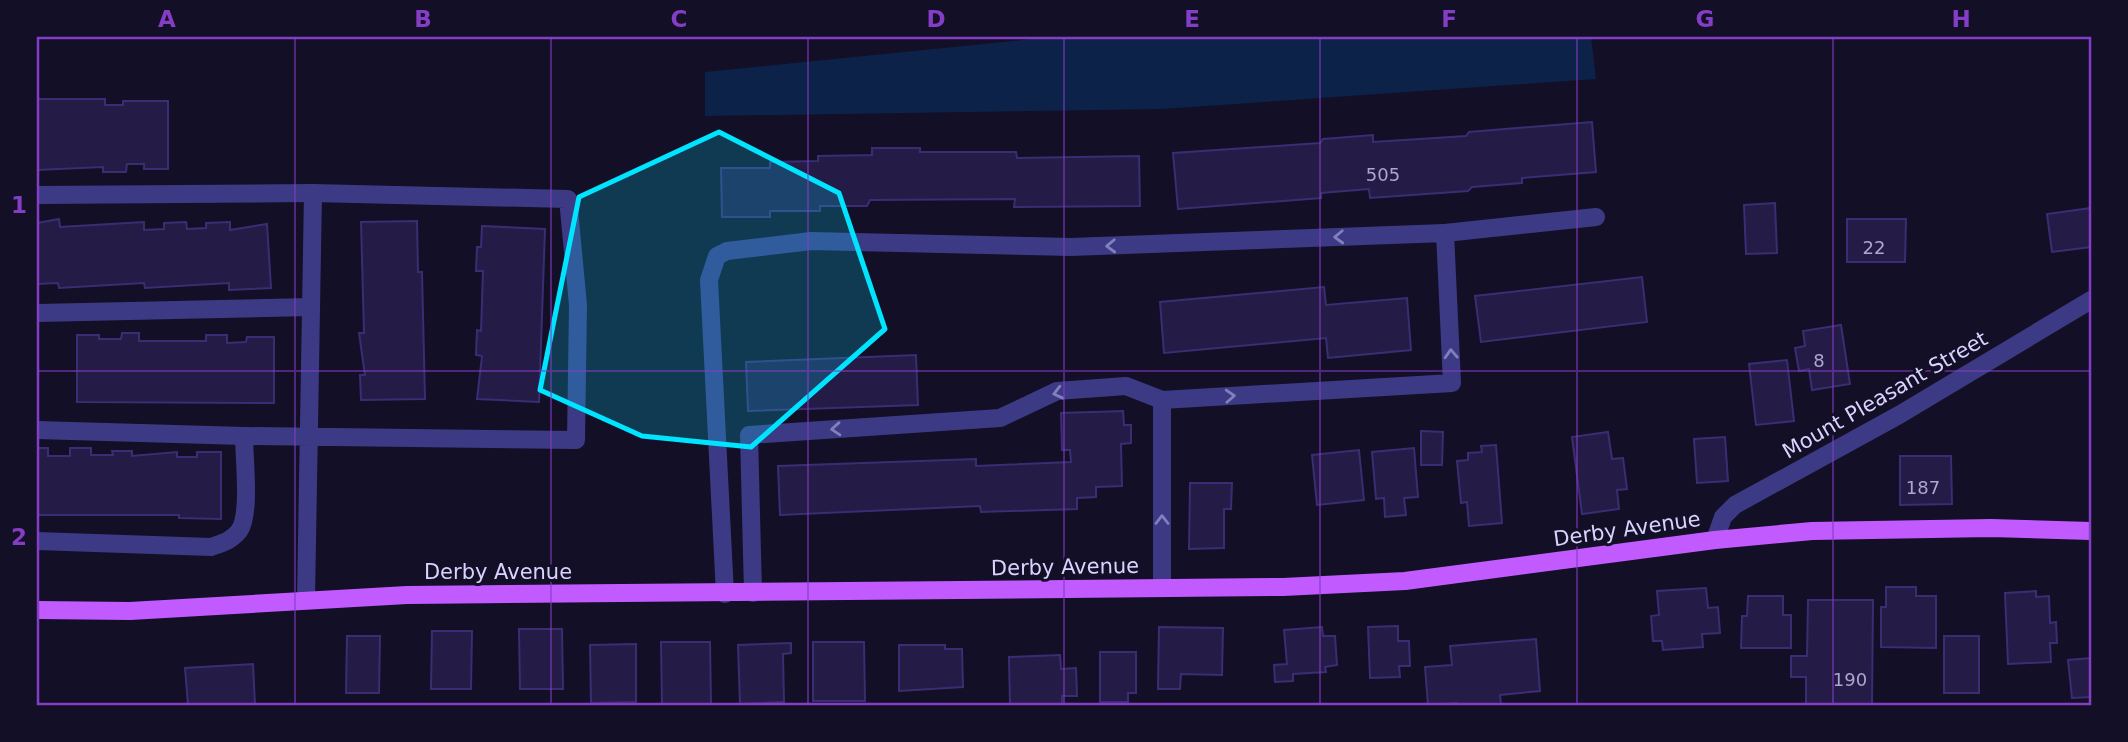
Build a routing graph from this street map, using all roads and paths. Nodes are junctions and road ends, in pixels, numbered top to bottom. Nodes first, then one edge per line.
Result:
1 (313, 193) junction
2 (37, 195) edge
3 (1596, 217) dead end
4 (1445, 233) junction
5 (2091, 300) edge
6 (310, 307) junction
7 (37, 313) edge
8 (1162, 400) junction
9 (37, 430) edge
10 (244, 436) junction
11 (307, 437) junction
12 (2091, 531) edge
13 (1715, 540) junction
14 (37, 541) edge
15 (1162, 588) junction
16 (753, 593) junction
17 (725, 594) junction
18 (306, 599) junction
19 (37, 610) edge

1 - 2 street
1 - 6 street
1 - 11 street
3 - 4 street
8 -> 4 street
4 -> 17 street
5 - 13 street, Mount Pleasant Street
6 - 7 street
6 - 11 street
15 -> 8 street
8 -> 16 street
9 - 10 street
10 - 11 street
10 - 14 street
11 - 18 street
12 - 13 main road, Derby Avenue
13 - 15 main road, Derby Avenue
15 - 16 main road, Derby Avenue
16 - 17 main road, Derby Avenue
17 - 18 main road, Derby Avenue
18 - 19 main road, Derby Avenue

